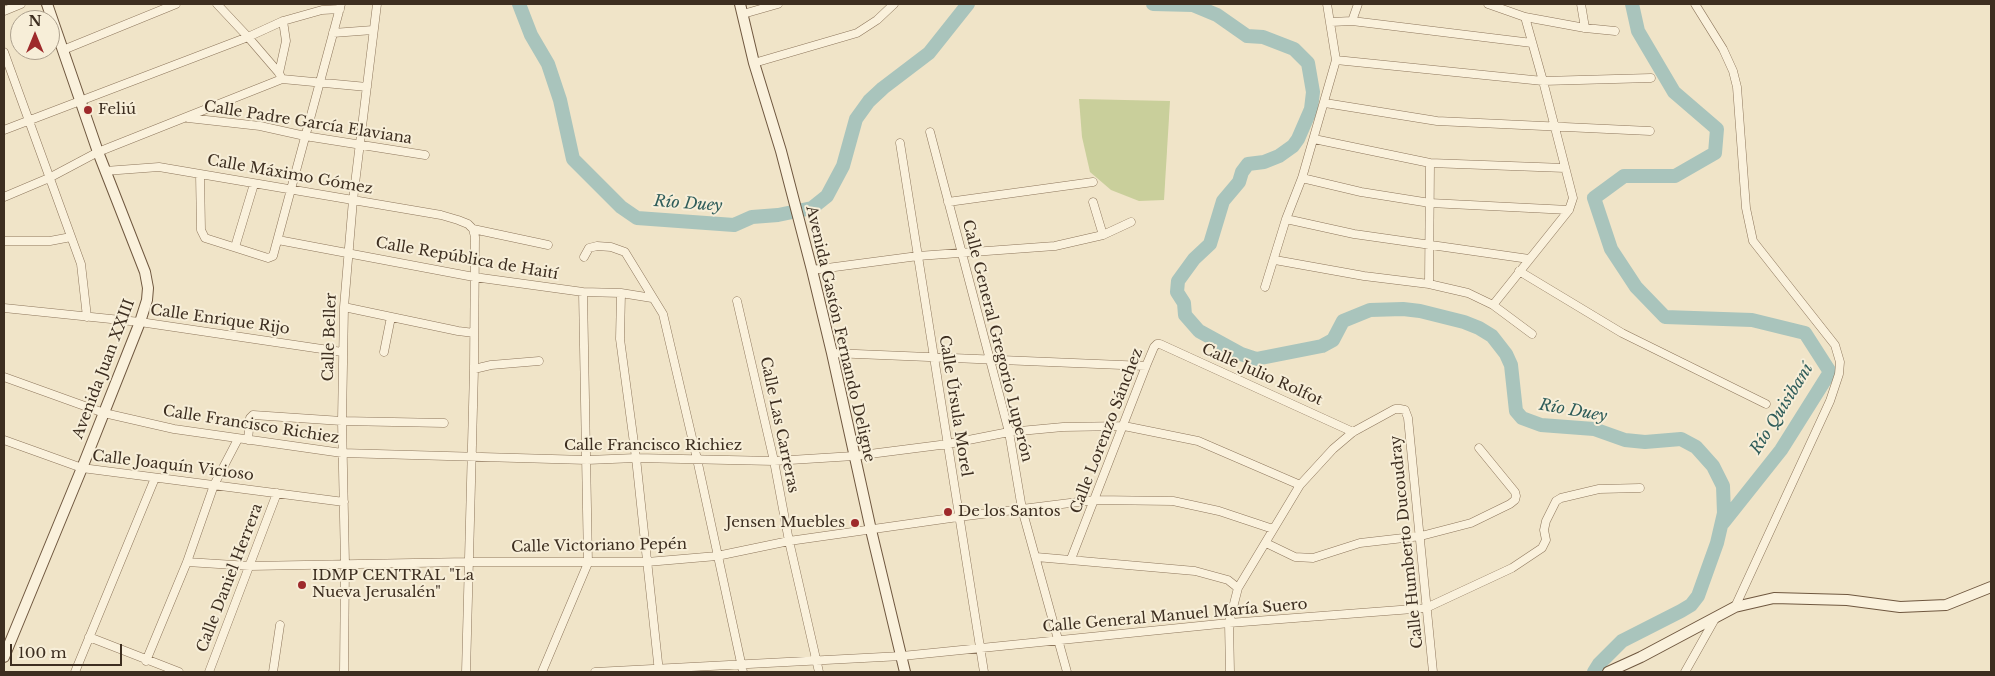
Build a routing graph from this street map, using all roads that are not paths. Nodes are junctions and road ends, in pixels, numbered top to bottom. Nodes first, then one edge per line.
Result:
1 (21, 4) edge
2 (47, 4) edge
3 (176, 4) edge
4 (217, 4) edge
5 (377, 4) edge
6 (740, 4) edge
7 (778, 4) edge
8 (894, 4) edge
9 (1327, 4) edge
10 (1358, 4) edge
11 (1488, 4) edge
12 (1581, 4) edge
13 (1695, 4) edge
14 (340, 6) edge
15 (4, 11) edge
16 (743, 14) junction
17 (1525, 17) junction
18 (283, 21) junction
19 (1352, 21) junction
20 (1331, 22) junction
21 (1585, 28) junction
22 (373, 30) junction
23 (1615, 31) dead end
24 (333, 33) junction
25 (248, 37) junction
26 (1532, 44) junction
27 (63, 50) junction
28 (4, 52) edge
29 (1336, 60) junction
30 (754, 63) junction
31 (280, 76) junction
32 (1651, 78) dead end
33 (1543, 81) junction
34 (321, 82) junction
35 (367, 87) junction
36 (81, 102) junction
37 (1325, 103) junction
38 (186, 118) junction
39 (28, 120) junction
40 (1555, 126) junction
41 (4, 130) edge
42 (1650, 131) dead end
43 (930, 132) dead end
44 (305, 136) junction
45 (1314, 140) junction
46 (900, 143) dead end
47 (360, 145) junction
48 (98, 152) junction
49 (425, 156) dead end
50 (1430, 163) junction
51 (1565, 168) junction
52 (105, 170) junction
53 (200, 174) junction
54 (49, 178) junction
55 (1302, 178) junction
56 (1093, 182) dead end
57 (254, 184) junction
58 (292, 190) junction
59 (4, 197) edge
60 (353, 200) junction
61 (948, 202) junction
62 (1093, 202) dead end
63 (1430, 203) junction
64 (1569, 210) junction
65 (1286, 219) junction
66 (1131, 222) dead end
67 (471, 227) junction
68 (1103, 234) junction
69 (71, 237) junction
70 (278, 240) junction
71 (4, 241) edge
72 (1429, 244) junction
73 (548, 245) dead end
74 (235, 247) junction
75 (348, 252) junction
76 (961, 253) junction
77 (918, 256) junction
78 (584, 257) dead end
79 (1529, 259) junction
80 (1275, 260) junction
81 (812, 270) junction
82 (1519, 272) junction
83 (474, 277) junction
84 (1429, 284) junction
85 (1265, 287) dead end
86 (582, 292) junction
87 (621, 293) junction
88 (652, 298) junction
89 (737, 301) dead end
90 (1493, 304) junction
91 (344, 307) junction
92 (4, 309) edge
93 (87, 317) junction
94 (391, 317) junction
95 (140, 322) junction
96 (474, 333) junction
97 (1532, 334) dead end
98 (1160, 344) joint
99 (342, 352) junction
100 (384, 352) dead end
101 (832, 352) junction
102 (934, 357) junction
103 (989, 360) junction
104 (539, 361) dead end
105 (1146, 366) junction
106 (474, 369) junction
107 (4, 376) edge
108 (1766, 404) dead end
109 (104, 412) junction
110 (342, 421) junction
111 (444, 423) dead end
112 (1124, 426) junction
113 (1009, 432) junction
114 (1353, 432) junction
115 (238, 439) junction
116 (4, 440) edge
117 (248, 440) junction
118 (948, 444) junction
119 (1479, 448) dead end
120 (342, 453) junction
121 (854, 456) junction
122 (472, 457) junction
123 (636, 458) junction
124 (697, 459) junction
125 (587, 460) junction
126 (774, 461) junction
127 (82, 468) junction
128 (155, 478) junction
129 (214, 485) junction
130 (1300, 485) junction
131 (1640, 488) dead end
132 (277, 493) junction
133 (1094, 500) junction
134 (344, 502) junction
135 (1022, 509) junction
136 (958, 517) junction
137 (1273, 529) junction
138 (871, 530) junction
139 (1421, 536) junction
140 (790, 542) junction
141 (1266, 543) junction
142 (717, 556) junction
143 (1036, 557) junction
144 (1071, 559) junction
145 (187, 562) junction
146 (468, 562) junction
147 (647, 562) junction
148 (588, 563) junction
149 (345, 564) junction
150 (250, 566) junction
151 (1238, 588) junction
152 (1991, 588) edge
153 (1735, 607) junction
154 (1426, 608) junction
155 (1716, 617) junction
156 (1229, 624) junction
157 (280, 625) dead end
158 (89, 637) junction
159 (1059, 641) junction
160 (979, 649) junction
161 (902, 656) junction
162 (4, 657) edge
163 (816, 660) junction
164 (146, 661) junction
165 (742, 669) edge
166 (620, 671) edge
167 (659, 671) edge
168 (75, 672) edge
169 (179, 672) edge
170 (209, 672) edge
171 (273, 672) edge
172 (344, 672) edge
173 (466, 672) edge
174 (542, 672) edge
175 (595, 672) edge
176 (819, 672) edge
177 (905, 672) edge
178 (984, 672) edge
179 (1067, 672) edge
180 (1230, 672) edge
181 (1433, 672) edge
182 (1608, 672) edge
183 (1686, 672) edge

1 - 15 street
2 - 27 street, Avenida Juan XXIII
3 - 27 street
4 - 25 street
5 - 22 street, Calle Beller
6 - 16 street, Avenida Gastón Fernando Deligne
7 - 16 street
8 - 30 street
9 - 20 street
10 - 19 street
11 - 17 street
12 - 21 street
13 - 153 street
14 - 18 street
14 - 24 street
16 - 30 street, Avenida Gastón Fernando Deligne
17 - 21 street
17 - 26 street
18 - 25 street
18 - 31 street
19 - 20 street
19 - 26 street
20 - 29 street
21 - 23 street
22 - 24 street
22 - 35 street, Calle Beller
24 - 34 street
25 - 31 street
25 - 36 street
26 - 33 street
27 - 36 street, Avenida Juan XXIII
28 - 39 street
29 - 33 street
29 - 37 street
30 - 81 street, Avenida Gastón Fernando Deligne
31 - 34 street
31 - 38 street
32 - 33 street
33 - 40 street
34 - 35 street
34 - 44 street
35 - 47 street, Calle Beller
36 - 39 street
36 - 48 street, Avenida Juan XXIII
37 - 40 street
37 - 45 street
38 - 44 street, Calle Padre García Elaviana
38 - 48 street
39 - 41 street
39 - 54 street
40 - 42 street
40 - 51 street
43 - 61 street, Calle General Gregorio Luperón
44 - 47 street, Calle Padre García Elaviana
44 - 58 street
45 - 50 street
45 - 55 street
46 - 77 street, Calle Úrsula Morel
47 - 49 street, Calle Padre García Elaviana
47 - 60 street, Calle Beller
48 - 52 street, Avenida Juan XXIII
48 - 54 street
50 - 51 street
50 - 63 street
51 - 64 street
52 - 53 street, Calle Máximo Gómez
52 - 95 street, Avenida Juan XXIII
53 - 57 street, Calle Máximo Gómez
53 - 74 street
54 - 59 street
54 - 69 street
55 - 63 street
55 - 65 street
56 - 61 street
57 - 58 street, Calle Máximo Gómez
57 - 74 street
58 - 60 street, Calle Máximo Gómez
58 - 70 street
60 - 67 street, Calle Máximo Gómez
60 - 75 street, Calle Beller
61 - 76 street, Calle General Gregorio Luperón
62 - 68 street
63 - 64 street
63 - 72 street
64 - 79 street
65 - 72 street
65 - 80 street
66 - 68 street
67 - 73 street, Calle Máximo Gómez
67 - 83 street
68 - 76 street
69 - 71 street
69 - 93 street
70 - 74 street
70 - 75 street, Calle República de Haití
72 - 79 street
72 - 84 street
75 - 83 street, Calle República de Haití
75 - 91 street, Calle Beller
76 - 77 street
76 - 103 street, Calle General Gregorio Luperón
77 - 81 street
77 - 102 street, Calle Úrsula Morel
78 - 88 street
79 - 82 street
80 - 84 street
80 - 85 street
81 - 101 street, Avenida Gastón Fernando Deligne
82 - 90 street
82 - 108 street
83 - 86 street, Calle República de Haití
83 - 96 street
84 - 90 street
86 - 87 street, Calle República de Haití
86 - 125 street
87 - 88 street, Calle República de Haití
87 - 123 street
88 - 124 street
89 - 126 street, Calle Las Carreras
90 - 97 street
91 - 94 street
91 - 99 street, Calle Beller
92 - 93 street, Calle Enrique Rijo
93 - 95 street, Calle Enrique Rijo
94 - 96 street
94 - 100 street
95 - 99 street, Calle Enrique Rijo
95 - 109 street, Avenida Juan XXIII
96 - 106 street
98 - 105 street, Calle Lorenzo Sánchez
98 - 114 street, Calle Julio Rolfot
99 - 110 street, Calle Beller
101 - 102 street
101 - 121 street, Avenida Gastón Fernando Deligne
102 - 103 street
102 - 118 street, Calle Úrsula Morel
103 - 105 street
103 - 113 street, Calle General Gregorio Luperón
104 - 106 street
105 - 112 street, Calle Lorenzo Sánchez
106 - 122 street
107 - 109 street, Calle Francisco Richiez
109 - 115 street, Calle Francisco Richiez
109 - 127 street, Avenida Juan XXIII
110 - 111 street
110 - 117 street
110 - 120 street, Calle Beller
112 - 113 street, Calle Francisco Richiez
112 - 130 street, Calle Francisco Richiez
112 - 133 street, Calle Lorenzo Sánchez
113 - 118 street, Calle Francisco Richiez
113 - 135 street, Calle General Gregorio Luperón
114 - 130 street
114 - 139 street, Calle Humberto Ducoudray
115 - 117 street, Calle Francisco Richiez
115 - 129 street
116 - 127 street, Calle Joaquín Vicioso
117 - 120 street, Calle Francisco Richiez
118 - 121 street, Calle Francisco Richiez
118 - 136 street, Calle Úrsula Morel
119 - 139 street
120 - 122 street, Calle Francisco Richiez
120 - 134 street, Calle Beller
121 - 126 street, Calle Francisco Richiez
121 - 138 street, Avenida Gastón Fernando Deligne
122 - 125 street, Calle Francisco Richiez
122 - 146 street
123 - 124 street, Calle Francisco Richiez
123 - 125 street, Calle Francisco Richiez
123 - 147 street
124 - 126 street, Calle Francisco Richiez
124 - 142 street
125 - 148 street
126 - 140 street, Calle Las Carreras
127 - 128 street, Calle Joaquín Vicioso
127 - 162 street, Avenida Juan XXIII
128 - 129 street, Calle Joaquín Vicioso
128 - 158 street
129 - 132 street, Calle Joaquín Vicioso
129 - 145 street
130 - 137 street
131 - 154 street, Calle General Manuel María Suero
132 - 134 street, Calle Joaquín Vicioso
132 - 150 street, Calle Daniel Herrera
133 - 135 street, Calle Victoriano Pepén
133 - 137 street, Calle Victoriano Pepén
133 - 144 street, Calle Lorenzo Sánchez
134 - 149 street, Calle Beller
135 - 136 street, Calle Victoriano Pepén
135 - 143 street, Calle General Gregorio Luperón
136 - 138 street, Calle Victoriano Pepén
136 - 160 street, Calle Úrsula Morel
137 - 141 street
138 - 140 street, Calle Victoriano Pepén
138 - 161 street, Avenida Gastón Fernando Deligne
139 - 141 street
139 - 154 street, Calle Humberto Ducoudray
140 - 142 street, Calle Victoriano Pepén
140 - 163 street, Calle Las Carreras
141 - 151 street
142 - 147 street, Calle Victoriano Pepén
142 - 165 street
143 - 144 street
143 - 159 street, Calle General Gregorio Luperón
144 - 151 street
145 - 150 street, Calle Victoriano Pepén
145 - 164 street
146 - 148 street, Calle Victoriano Pepén
146 - 149 street, Calle Victoriano Pepén
146 - 173 street
147 - 148 street, Calle Victoriano Pepén
147 - 167 street
148 - 174 street
149 - 150 street, Calle Victoriano Pepén
149 - 172 street, Calle Beller
150 - 170 street, Calle Daniel Herrera
151 - 156 street
152 - 153 street
153 - 155 street
154 - 156 street, Calle General Manuel María Suero
154 - 181 street, Calle Humberto Ducoudray
155 - 182 street
155 - 183 street
156 - 159 street, Calle General Manuel María Suero
156 - 180 street
157 - 171 street
158 - 164 street
158 - 168 street
159 - 160 street, Calle General Manuel María Suero
159 - 179 street, Calle General Gregorio Luperón
160 - 161 street, Calle General Manuel María Suero
160 - 178 street, Calle Úrsula Morel
161 - 163 street, Calle General Manuel María Suero
161 - 177 street, Avenida Gastón Fernando Deligne
163 - 165 street, Calle General Manuel María Suero
163 - 176 street, Calle Las Carreras
164 - 169 street
165 - 167 street, Calle General Manuel María Suero
166 - 167 street, Calle General Manuel María Suero
166 - 175 street, Calle General Manuel María Suero

